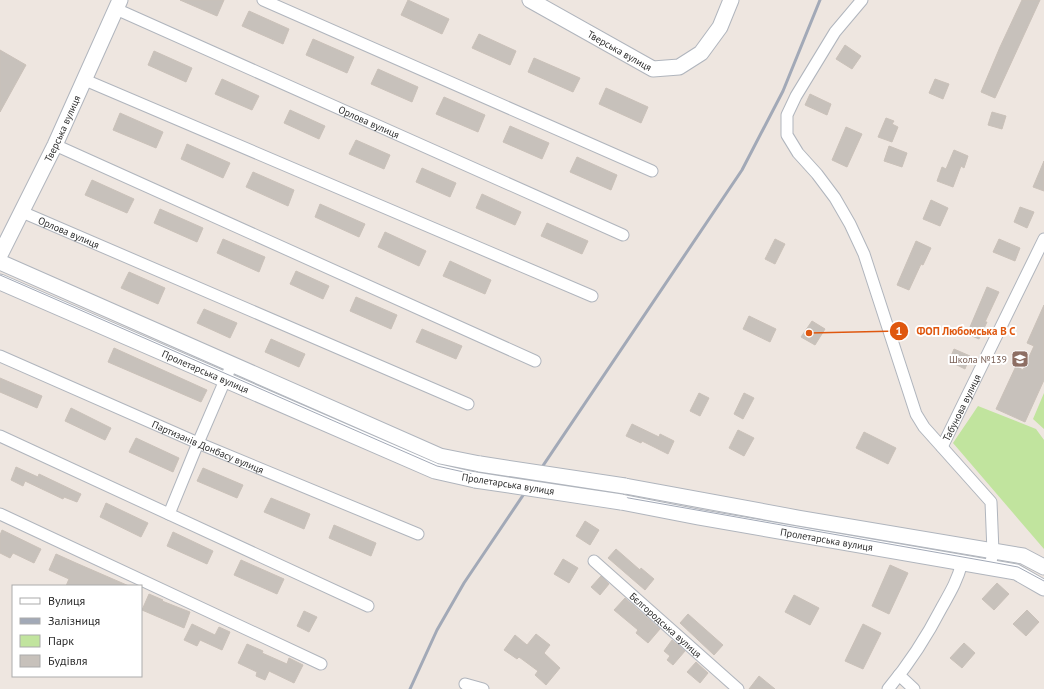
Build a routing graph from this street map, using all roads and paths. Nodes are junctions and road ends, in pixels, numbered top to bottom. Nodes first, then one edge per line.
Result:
1 (264, 0) edge
2 (530, 0) edge
3 (731, 0) edge
4 (862, 0) edge
5 (118, 5) edge
6 (85, 80) junction
7 (55, 144) junction
8 (652, 171) dead end
9 (22, 212) junction
10 (623, 235) dead end
11 (1044, 239) edge
12 (0, 255) edge
13 (0, 262) edge
14 (0, 282) edge
15 (592, 296) dead end
16 (0, 356) edge
17 (535, 361) dead end
18 (232, 364) junction
19 (226, 380) junction
20 (468, 404) dead end
21 (0, 436) edge
22 (198, 443) junction
23 (942, 447) junction
24 (0, 514) edge
25 (169, 514) junction
26 (418, 534) dead end
27 (993, 552) junction
28 (594, 561) dead end
29 (962, 563) junction
30 (990, 567) junction
31 (1044, 568) edge
32 (1044, 588) edge
33 (368, 606) dead end
34 (321, 664) dead end
35 (899, 675) junction
36 (465, 684) dead end
37 (483, 689) edge
38 (738, 689) edge
39 (888, 689) edge
40 (914, 689) edge

1 - 8 street
2 - 3 main road, Тверська вулиця
4 - 23 street
5 - 6 main road, Тверська вулиця
5 - 10 street, Орлова вулиця
6 - 7 main road, Тверська вулиця
6 - 15 street
7 - 9 main road, Тверська вулиця
7 - 17 street
9 - 12 main road, Тверська вулиця
9 - 20 street, Орлова вулиця
11 - 23 street, Табунова вулиця
13 - 18 main road, Пролетарська вулиця
14 - 19 main road, Пролетарська вулиця
16 - 22 street, Партизанів Донбасу вулиця
18 - 19 street
18 - 27 main road, Пролетарська вулиця, bridge
19 - 22 street
19 - 29 main road, Пролетарська вулиця, bridge
21 - 25 street
22 - 25 street
22 - 26 street, Партизанів Донбасу вулиця
23 - 27 street
24 - 34 street
25 - 33 street
27 - 30 street
27 - 31 main road, Пролетарська вулиця
28 - 38 street, Бєлгородська вулиця
29 - 30 main road, Пролетарська вулиця
29 - 35 street
30 - 32 main road, Пролетарська вулиця
35 - 39 street
35 - 40 street
36 - 37 street

